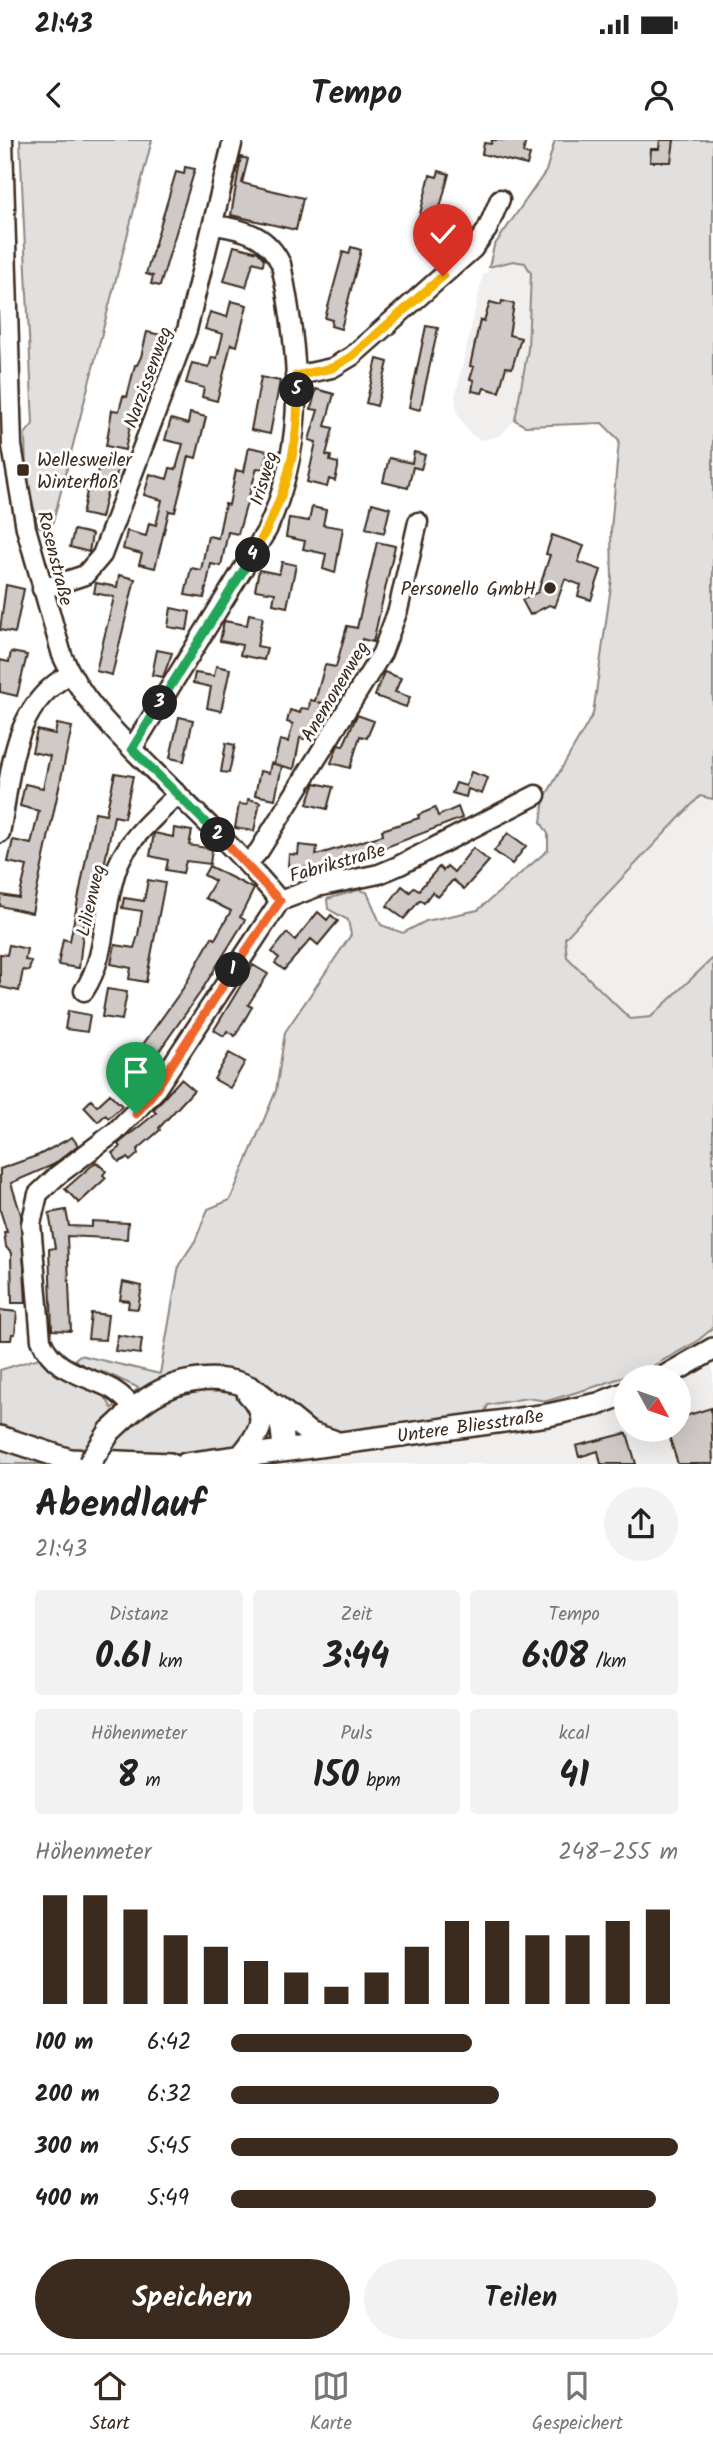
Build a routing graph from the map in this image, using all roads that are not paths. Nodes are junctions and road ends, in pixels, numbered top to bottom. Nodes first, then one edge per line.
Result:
1 (2, 140) edge
2 (233, 140) edge
3 (500, 199) dead end
4 (214, 225) junction
5 (296, 376) junction
6 (6, 446) edge
7 (418, 522) dead end
8 (42, 589) junction
9 (70, 674) junction
10 (132, 749) junction
11 (178, 794) junction
12 (536, 795) dead end
13 (0, 833) edge
14 (247, 864) junction
15 (280, 901) junction
16 (84, 991) dead end
17 (713, 1349) edge
18 (685, 1365) edge
19 (231, 1381) junction
20 (264, 1397) junction
21 (614, 1398) edge
22 (134, 1408) junction
23 (0, 1437) edge
24 (338, 1442) junction
25 (284, 1450) junction
26 (0, 1451) edge
27 (241, 1456) junction
28 (38, 1464) edge
29 (89, 1464) edge
30 (170, 1464) edge
31 (186, 1464) edge

1 - 6 street, Rosenstraße
2 - 4 street, Narzissenweg
3 - 5 street
4 - 5 street, Irisweg
4 - 8 street, Narzissenweg
5 - 10 street, Irisweg
6 - 8 street, Rosenstraße
7 - 14 street, Anemonenweg
8 - 9 street, Rosenstraße
9 - 10 street, Rosenstraße
9 - 13 street
10 - 11 street, Rosenstraße
11 - 14 street, Rosenstraße
11 - 16 street, Lilienweg
12 - 15 street, Fabrikstraße
14 - 15 street, Rosenstraße
15 - 22 street, Fabrikstraße
17 - 18 main road
19 - 20 main road
19 - 22 main road
19 - 27 main road
20 - 24 main road
20 - 25 main road
21 - 24 main road, Untere Bliesstraße
22 - 29 main road, bridge
23 - 30 main road
24 - 25 main road, Untere Bliesstraße
25 - 27 main road, Untere Bliesstraße
26 - 28 main road
27 - 31 main road, Untere Bliesstraße

